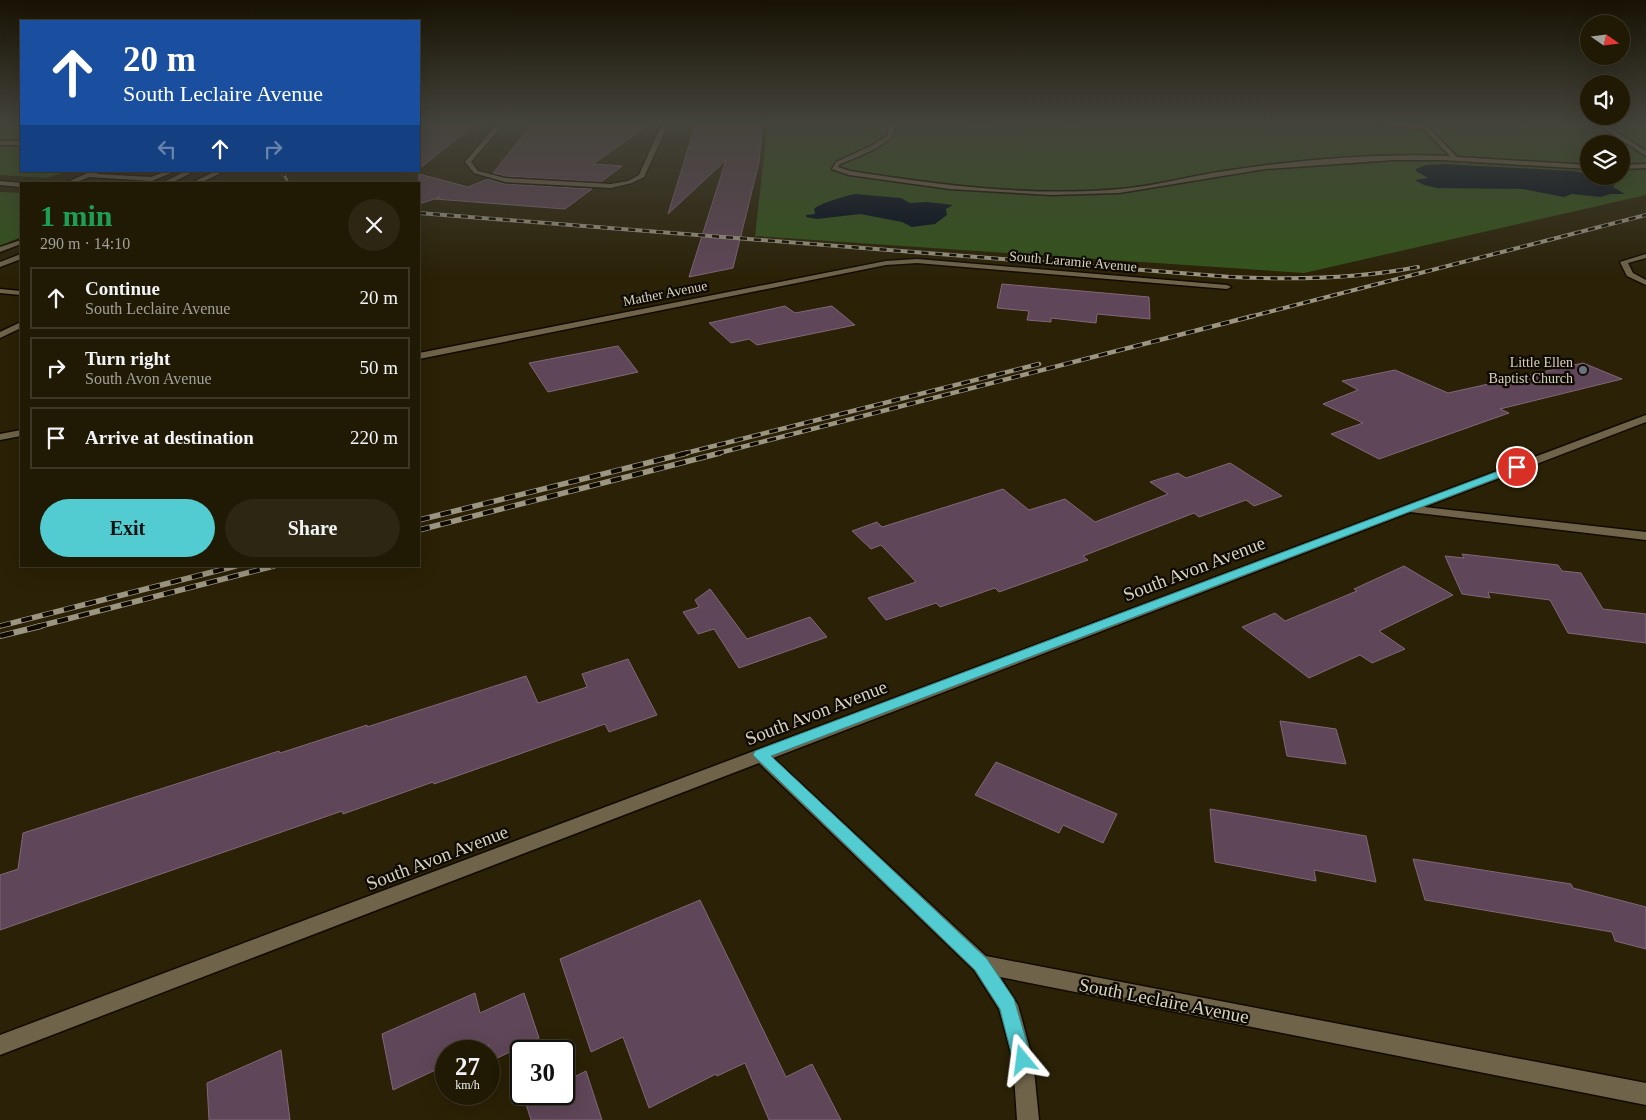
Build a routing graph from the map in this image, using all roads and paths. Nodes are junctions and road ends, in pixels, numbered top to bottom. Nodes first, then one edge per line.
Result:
1 (165, 174) edge
2 (184, 174) edge
3 (214, 174) edge
4 (482, 174) edge
5 (643, 174) edge
6 (858, 174) edge
7 (1214, 174) edge
8 (89, 175) joint
9 (71, 182) edge
10 (167, 182) edge
11 (197, 182) edge
12 (0, 183) edge
13 (20, 185) edge
14 (20, 242) edge
15 (0, 250) edge
16 (20, 256) edge
17 (1646, 256) edge
18 (917, 261) joint
19 (0, 265) edge
20 (1646, 283) edge
21 (1228, 287) dead end
22 (0, 291) edge
23 (20, 293) edge
24 (20, 325) edge
25 (0, 335) edge
26 (420, 356) edge
27 (1646, 418) edge
28 (20, 434) edge
29 (0, 437) edge
30 (1407, 509) junction
31 (1646, 536) edge
32 (760, 755) junction
33 (981, 964) junction
34 (0, 1045) edge
35 (1646, 1094) edge
36 (1028, 1120) edge

1 - 8 street
2 - 10 street
3 - 11 street
4 - 5 street
6 - 7 street
8 - 9 street
12 - 13 street
14 - 15 street
16 - 19 street
17 - 20 street
18 - 21 street, South Laramie Avenue
18 - 26 street, Mather Avenue
22 - 23 street
24 - 25 street
27 - 30 street, South Avon Avenue
28 - 29 street
30 - 31 street
30 - 32 street, South Avon Avenue
32 - 33 street
32 - 34 street, South Avon Avenue
33 - 35 street, South Leclaire Avenue
33 - 36 street

